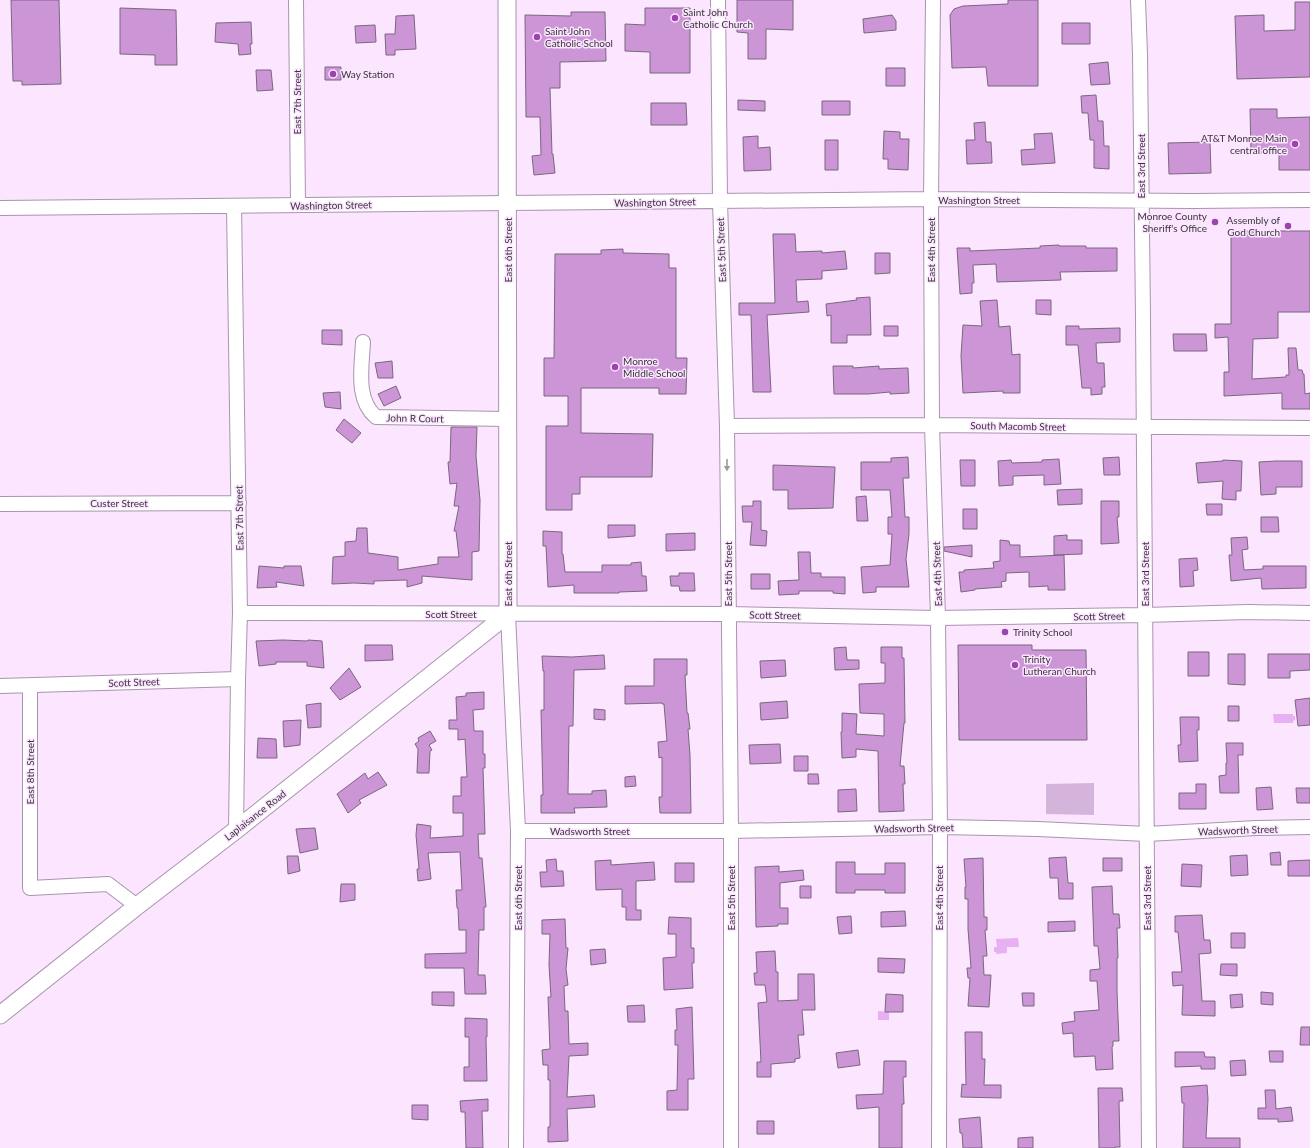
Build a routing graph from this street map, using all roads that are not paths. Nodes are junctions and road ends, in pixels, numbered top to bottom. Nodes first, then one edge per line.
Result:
1 (296, 0) edge
2 (508, 0) edge
3 (718, 0) edge
4 (933, 0) edge
5 (1138, 0) edge
6 (931, 199) junction
7 (1142, 200) junction
8 (1310, 200) edge
9 (720, 201) junction
10 (507, 203) junction
11 (298, 205) junction
12 (234, 206) junction
13 (0, 208) edge
14 (363, 342) dead end
15 (508, 419) junction
16 (932, 425) junction
17 (727, 426) junction
18 (1144, 428) junction
19 (1310, 428) edge
20 (239, 503) junction
21 (0, 504) edge
22 (1310, 613) edge
23 (240, 614) junction
24 (508, 614) junction
25 (728, 614) junction
26 (1145, 615) junction
27 (938, 618) junction
28 (238, 678) junction
29 (0, 686) edge
30 (30, 686) junction
31 (940, 827) junction
32 (1310, 828) edge
33 (236, 830) junction
34 (518, 831) junction
35 (731, 831) junction
36 (1147, 834) junction
37 (137, 906) junction
38 (0, 1015) edge
39 (516, 1148) edge
40 (731, 1148) edge
41 (939, 1148) edge
42 (1149, 1148) edge

1 - 11 street, East 7th Street
2 - 10 street, East 6th Street
3 - 9 street, East 5th Street
4 - 6 street, East 4th Street
5 - 7 street, East 3rd Street
6 - 7 street, Washington Street
6 - 9 street, Washington Street
6 - 16 street, East 4th Street
7 - 8 street, Washington Street
7 - 18 street, East 3rd Street
9 - 10 street, Washington Street
9 - 17 street, East 5th Street
10 - 11 street, Washington Street
10 - 15 street, East 6th Street
11 - 12 street, Washington Street
12 - 13 street, Washington Street
12 - 20 street, East 7th Street
14 - 15 street, John R Court
15 - 24 street, East 6th Street
16 - 17 street, South Macomb Street
16 - 18 street, South Macomb Street
16 - 27 street, East 4th Street
17 -> 25 street, East 5th Street
18 - 19 street, South Macomb Street
18 - 26 street, East 3rd Street
20 - 21 street, Custer Street
20 - 23 street, East 7th Street
22 - 26 street, Scott Street
23 - 24 street, Scott Street
23 - 28 street, East 7th Street
24 - 25 street, Scott Street
24 - 33 street, Laplaisance Road
24 - 34 street, East 6th Street
25 - 27 street, Scott Street
25 - 35 street, East 5th Street
26 - 27 street, Scott Street
26 - 36 street, East 3rd Street
27 - 31 street, East 4th Street
28 - 30 street, Scott Street
28 - 33 street, East 7th Street
29 - 30 street
30 - 37 street, East 8th Street
31 - 35 street, Wadsworth Street
31 - 36 street, Wadsworth Street
31 - 41 street, East 4th Street
32 - 36 street, Wadsworth Street
33 - 37 street, Laplaisance Road
34 - 35 street, Wadsworth Street
34 - 39 street, East 6th Street
35 - 40 street, East 5th Street
36 - 42 street, East 3rd Street
37 - 38 street, Laplaisance Road

